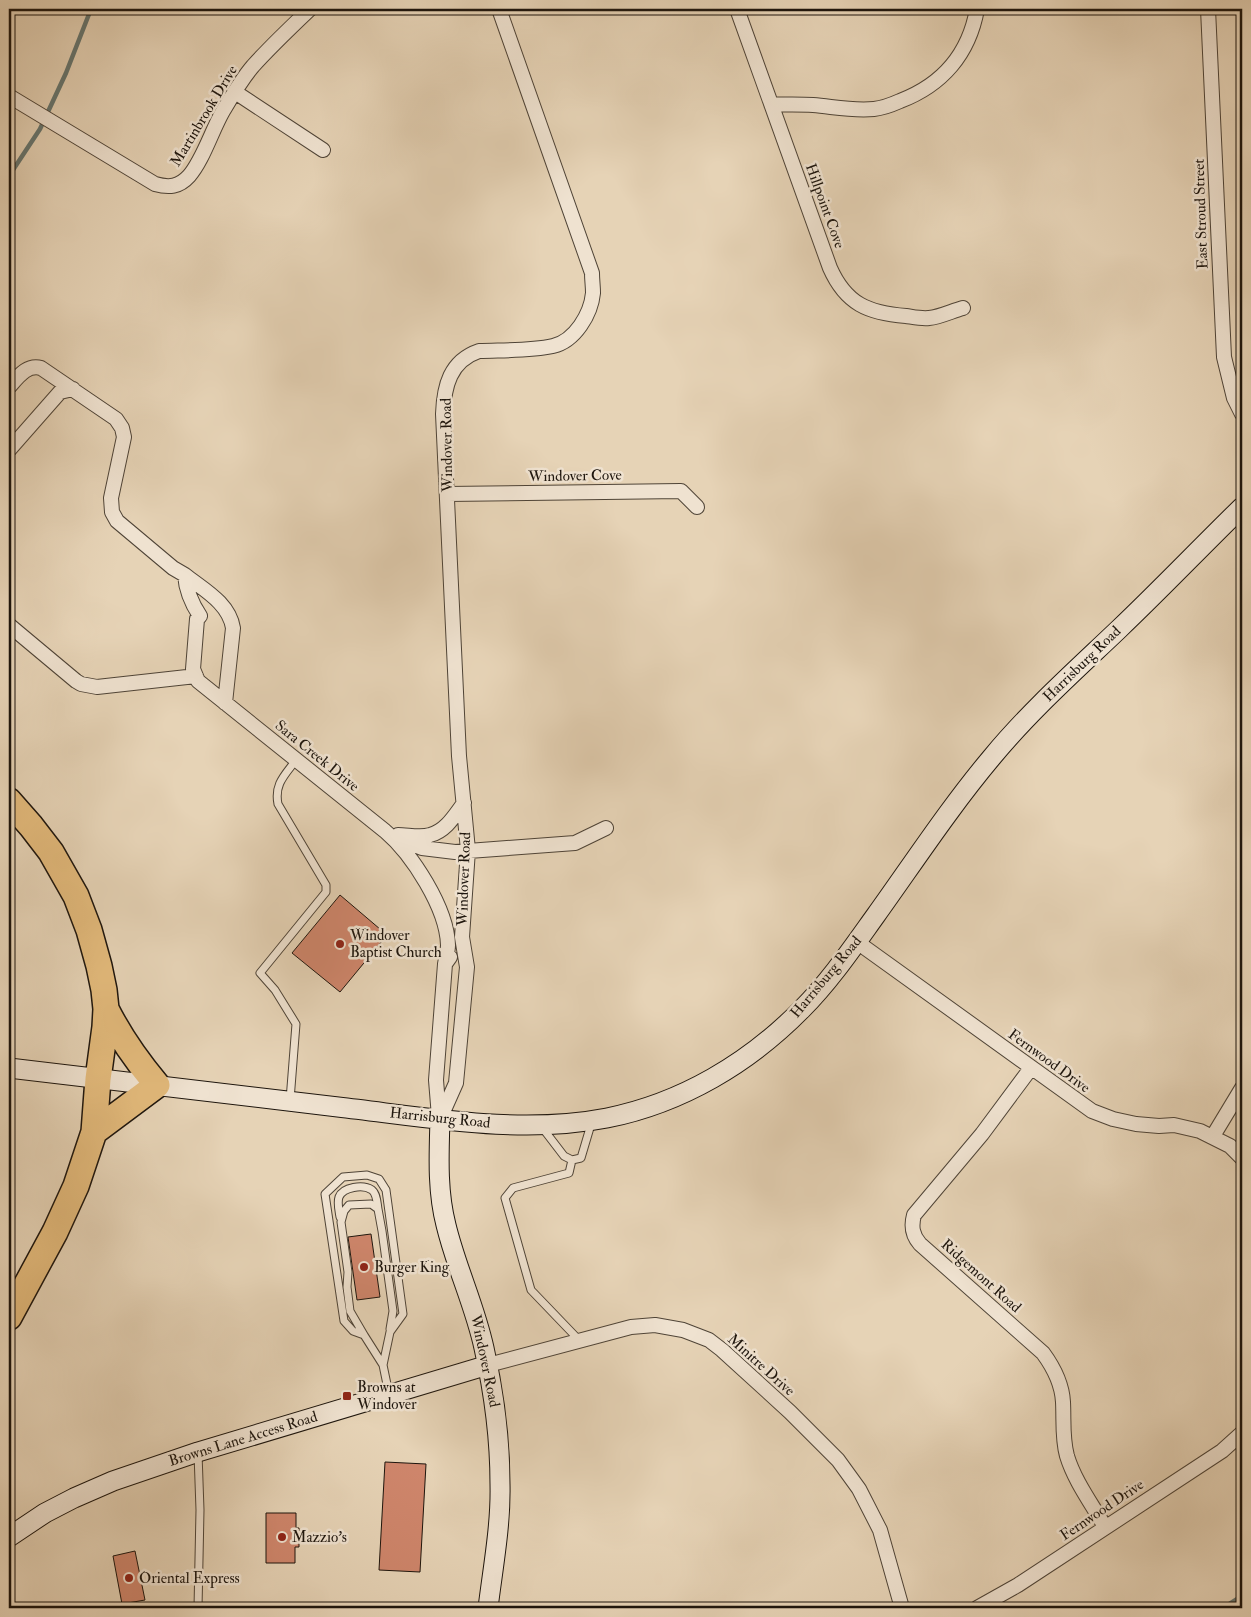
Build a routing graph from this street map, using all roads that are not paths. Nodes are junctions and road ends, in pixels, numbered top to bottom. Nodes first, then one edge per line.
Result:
1 (310, 9) edge
2 (499, 9) edge
3 (737, 9) edge
4 (977, 9) edge
5 (1208, 9) edge
6 (235, 92) junction
7 (9, 96) edge
8 (771, 104) junction
9 (323, 150) dead end
10 (963, 308) dead end
11 (9, 386) edge
12 (73, 388) junction
13 (1242, 414) edge
14 (9, 450) edge
15 (448, 494) junction
16 (698, 507) dead end
17 (1242, 507) edge
18 (185, 575) junction
19 (224, 608) junction
20 (200, 616) junction
21 (9, 625) edge
22 (196, 676) junction
23 (225, 703) junction
24 (296, 760) junction
25 (9, 802) edge
26 (464, 803) junction
27 (606, 828) dead end
28 (389, 835) junction
29 (468, 850) junction
30 (462, 937) junction
31 (857, 942) junction
32 (446, 964) junction
33 (106, 1009) junction
34 (9, 1068) edge
35 (1031, 1068) junction
36 (98, 1079) junction
37 (157, 1086) junction
38 (1242, 1088) edge
39 (290, 1101) junction
40 (440, 1119) junction
41 (592, 1120) junction
42 (539, 1124) junction
43 (94, 1132) junction
44 (1213, 1136) junction
45 (1242, 1158) edge
46 (572, 1160) junction
47 (378, 1209) junction
48 (341, 1222) junction
49 (9, 1317) edge
50 (390, 1332) junction
51 (364, 1336) junction
52 (578, 1340) junction
53 (383, 1365) junction
54 (488, 1365) junction
55 (389, 1395) junction
56 (1242, 1433) edge
57 (198, 1452) junction
58 (1105, 1527) junction
59 (9, 1537) edge
60 (198, 1608) edge
61 (488, 1608) edge
62 (902, 1608) edge
63 (977, 1608) edge

1 - 6 street, Martinbrook Drive
2 - 15 street, Windover Road
3 - 8 street, Hillpoint Cove
4 - 8 street
5 - 13 street, East Stroud Street
6 - 7 street, Martinbrook Drive
6 - 9 street
8 - 10 street, Hillpoint Cove
11 - 12 street
12 - 14 street
12 - 18 street
15 - 16 street, Windover Cove
15 - 26 street, Windover Road
17 - 31 main road, Harrisburg Road
18 - 19 street
18 - 20 street
19 - 20 street
19 - 23 street
20 - 22 street
21 - 22 street
22 - 23 street, Sara Creek Drive
23 - 24 street, Sara Creek Drive
24 - 28 street, Sara Creek Drive
24 - 39 lane
25 - 33 highway
26 - 28 street
26 - 29 street, Windover Road
27 - 29 street, Sara Creek Drive
28 - 29 street, Sara Creek Drive
28 - 32 street, Sara Creek Drive
29 - 30 street, Windover Road
30 - 32 street, Windover Road
30 - 40 street, Windover Road
31 - 35 street, Fernwood Drive
31 - 41 main road, Harrisburg Road
32 - 40 street, Windover Road
33 - 36 highway
33 - 37 highway
34 - 36 main road, Harrisburg Road
35 - 44 street, Fernwood Drive
35 - 58 street, Ridgemont Road
36 - 37 main road, Harrisburg Road
36 - 43 highway
37 - 39 main road, Harrisburg Road
37 - 43 highway
38 - 44 street
39 - 40 main road, Harrisburg Road
40 - 42 main road, Harrisburg Road
40 - 54 main road, Windover Road
41 - 42 main road, Harrisburg Road
41 - 46 lane
42 - 46 lane
43 - 49 highway
44 - 45 street, Fernwood Drive
46 - 52 lane
47 - 48 lane
47 - 48 lane
47 - 50 lane
48 - 51 lane
50 - 51 lane
50 - 53 lane
51 - 53 lane
52 - 54 street, Minitre Drive
52 - 62 street, Minitre Drive
53 - 55 lane
54 - 55 main road, Browns Lane Access Road
54 - 61 main road, Windover Road
55 - 57 main road, Browns Lane Access Road
56 - 58 street, Fernwood Drive
57 - 59 main road, Browns Lane Access Road
57 - 60 lane
58 - 63 street, Fernwood Drive

